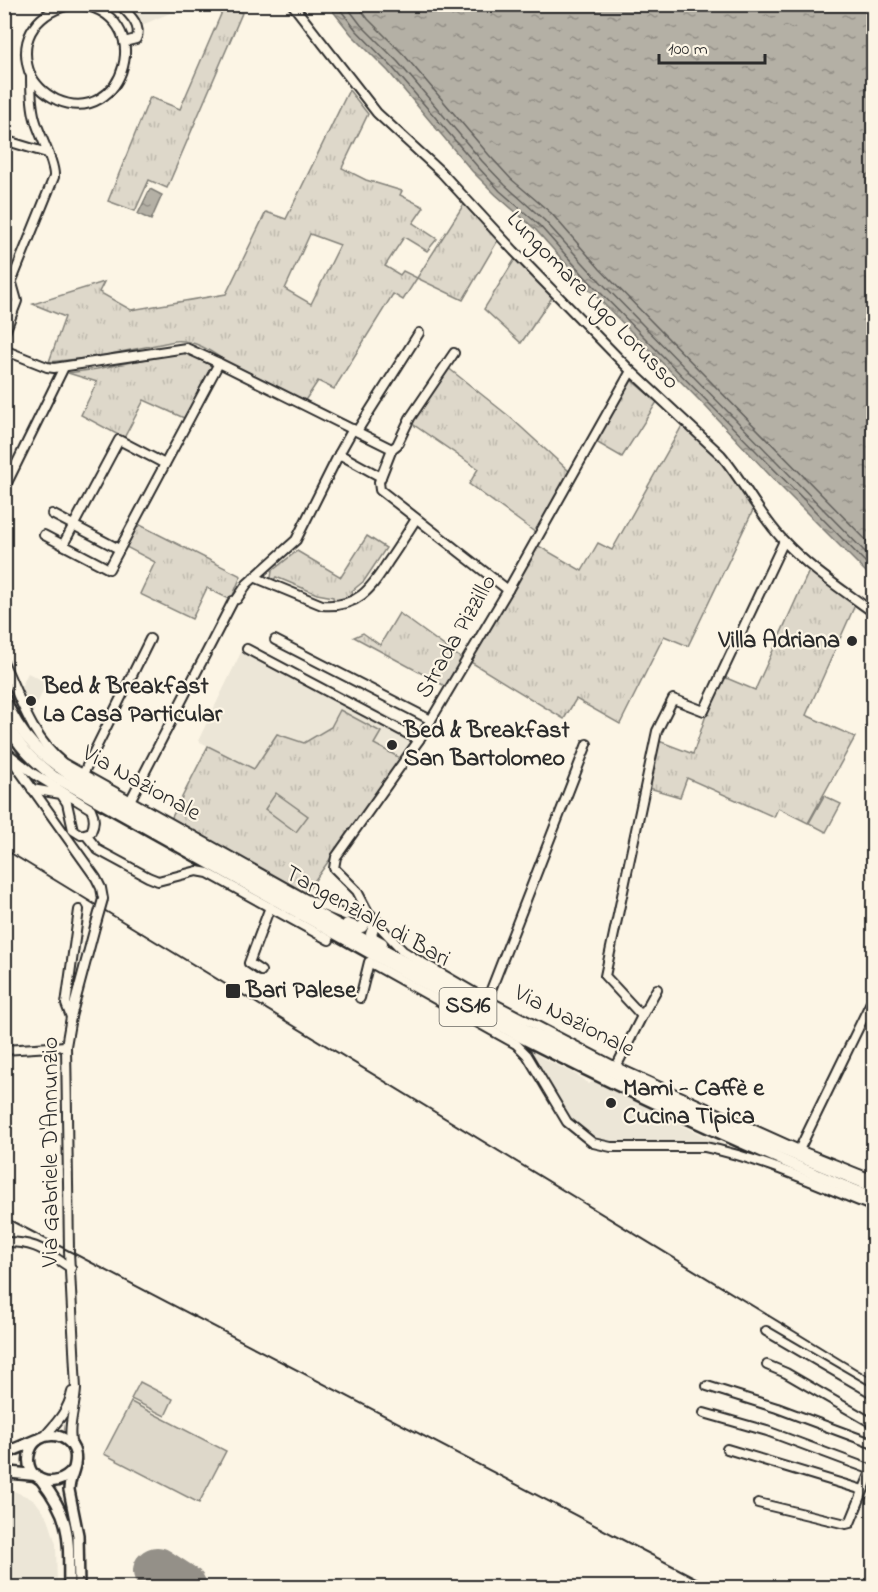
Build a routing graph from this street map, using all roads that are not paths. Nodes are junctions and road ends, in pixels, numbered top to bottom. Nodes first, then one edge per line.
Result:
1 (74, 4) edge
2 (119, 4) edge
3 (292, 4) edge
4 (88, 5) edge
5 (124, 42) junction
6 (31, 75) junction
7 (4, 140) edge
8 (47, 153) junction
9 (12, 282) junction
10 (4, 300) edge
11 (419, 333) dead end
12 (4, 335) edge
13 (4, 350) edge
14 (454, 353) dead end
15 (219, 363) junction
16 (64, 367) junction
17 (631, 371) junction
18 (355, 430) junction
19 (392, 449) junction
20 (339, 454) junction
21 (165, 464) junction
22 (381, 477) junction
23 (4, 489) edge
24 (52, 514) dead end
25 (416, 519) junction
26 (73, 525) junction
27 (44, 535) dead end
28 (784, 541) junction
29 (63, 545) junction
30 (119, 549) junction
31 (254, 577) junction
32 (508, 590) junction
33 (873, 614) edge
34 (150, 639) dead end
35 (275, 640) dead end
36 (247, 650) dead end
37 (4, 664) edge
38 (4, 698) edge
39 (4, 720) edge
40 (431, 720) junction
41 (419, 740) junction
42 (586, 744) dead end
43 (4, 750) edge
44 (34, 774) junction
45 (83, 774) junction
46 (25, 779) junction
47 (32, 789) junction
48 (41, 791) junction
49 (53, 793) junction
50 (130, 801) junction
51 (45, 802) junction
52 (50, 815) junction
53 (86, 835) junction
54 (298, 903) junction
55 (270, 907) junction
56 (79, 910) dead end
57 (371, 916) junction
58 (330, 940) dead end
59 (394, 957) junction
60 (261, 971) dead end
61 (657, 989) dead end
62 (873, 996) edge
63 (360, 998) dead end
64 (487, 999) junction
65 (642, 1016) junction
66 (71, 1017) junction
67 (66, 1046) junction
68 (4, 1050) edge
69 (616, 1067) junction
70 (799, 1150) junction
71 (873, 1180) edge
72 (873, 1187) edge
73 (873, 1198) edge
74 (873, 1207) edge
75 (4, 1242) edge
76 (71, 1268) junction
77 (766, 1331) dead end
78 (766, 1365) dead end
79 (74, 1379) junction
80 (707, 1386) dead end
81 (873, 1394) edge
82 (704, 1413) dead end
83 (873, 1424) edge
84 (41, 1438) junction
85 (873, 1444) edge
86 (73, 1447) junction
87 (728, 1449) dead end
88 (4, 1454) edge
89 (872, 1468) edge
90 (73, 1470) junction
91 (4, 1472) edge
92 (37, 1477) junction
93 (863, 1490) junction
94 (758, 1503) dead end
95 (71, 1522) junction
96 (69, 1587) edge
97 (79, 1587) edge

1 - 4 street
1 - 6 street
2 - 5 street
3 - 17 street, Lungomare Ugo Lorusso
4 - 5 street
5 - 6 street
6 - 8 street
7 - 8 street
8 - 9 street
9 - 10 street
9 - 12 street
11 - 18 street
13 - 16 street
14 - 19 street
15 - 16 street
15 - 18 street
15 - 21 street
16 - 23 street
17 - 28 street, Lungomare Ugo Lorusso
17 - 32 street, Strada Pizzillo
18 - 19 street
18 - 20 street
19 - 22 street
20 - 22 street
20 - 31 street
21 - 26 street
21 - 30 street
22 - 25 street
24 - 26 street
25 - 31 street
25 - 32 street
26 - 29 street
26 - 30 street
27 - 29 street
28 - 33 street, Lungomare Ugo Lorusso
28 - 65 street
29 - 30 street
31 - 50 street
32 - 40 street, Strada Pizzillo
34 - 45 street
35 - 40 street
36 - 41 street
37 - 45 street, Via Nazionale
38 - 54 highway, Tangenziale di Bari / SS16
39 - 73 highway, Tangenziale di Bari / SS16
40 - 41 street, Strada Pizzillo
41 - 57 street, Strada Pizzillo
42 - 64 street
43 - 44 street
43 - 46 street
44 - 46 street
44 - 48 street
44 - 53 street
45 - 50 street, Via Nazionale
46 - 47 street
47 - 48 street
47 - 52 street
48 - 49 street
48 - 51 street
49 - 51 street
49 - 53 street
50 - 57 street, Via Nazionale
51 - 52 street
52 - 66 street, Via Gabriele D'Annunzio, bridge
53 - 55 street
54 - 57 highway
54 - 59 highway, Tangenziale di Bari / SS16
55 - 58 street
55 - 60 street
56 - 66 street
57 - 59 highway
57 - 64 street, Via Nazionale
59 - 72 highway, Tangenziale di Bari / SS16
61 - 65 street
62 - 70 street
63 - 74 street
64 - 69 street, Via Nazionale
65 - 69 street
66 - 67 street, Via Gabriele D'Annunzio
67 - 68 street
67 - 76 street, Via Gabriele D'Annunzio
69 - 70 street, Via Nazionale
70 - 71 street, Via Nazionale
75 - 76 street
76 - 79 street, Via Gabriele D'Annunzio
77 - 81 street
78 - 83 street
79 - 84 street
79 - 86 street
80 - 85 street
82 - 89 street
84 - 86 main road
84 - 88 highway
84 - 92 main road
86 - 90 main road
87 - 93 street
89 - 93 street
90 - 92 main road
90 - 95 main road
91 - 92 highway
92 - 95 main road
93 - 94 street
95 - 96 main road
95 - 97 main road

